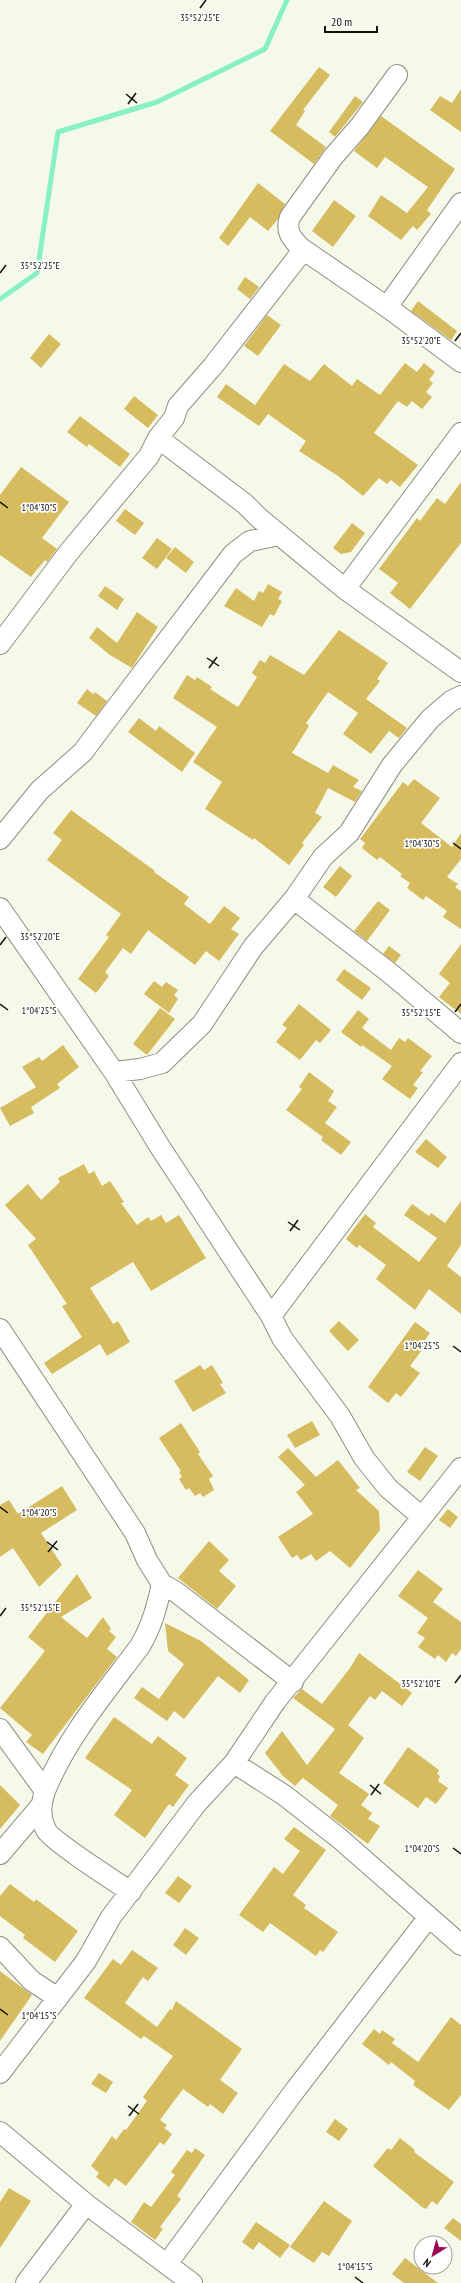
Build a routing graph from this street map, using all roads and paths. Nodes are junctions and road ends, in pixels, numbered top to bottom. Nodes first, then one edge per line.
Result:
1 (397, 74) dead end
2 (461, 203) edge
3 (301, 248) junction
4 (387, 307) junction
5 (461, 362) edge
6 (461, 433) edge
7 (158, 438) junction
8 (278, 535) junction
9 (345, 589) junction
10 (0, 644) edge
11 (461, 672) edge
12 (461, 696) edge
13 (0, 839) edge
14 (294, 899) junction
15 (0, 908) edge
16 (461, 1033) edge
17 (461, 1063) edge
18 (114, 1072) junction
19 (271, 1316) junction
20 (0, 1329) edge
21 (461, 1468) edge
22 (422, 1517) junction
23 (162, 1584) junction
24 (293, 1682) junction
25 (0, 1729) edge
26 (234, 1763) junction
27 (43, 1799) junction
28 (0, 1854) edge
29 (131, 1892) junction
30 (428, 1918) junction
31 (461, 1945) edge
32 (0, 1947) edge
33 (58, 1998) junction
34 (0, 2073) edge
35 (0, 2132) edge
36 (86, 2204) junction
37 (168, 2264) junction
38 (26, 2283) edge
39 (192, 2283) edge

1 - 3 street
2 - 4 street
3 - 4 street
3 - 7 street
4 - 5 street
6 - 9 street
7 - 8 street
7 - 10 street
8 - 9 street
8 - 13 street
9 - 11 street
12 - 14 street
14 - 16 street
14 - 18 street
15 - 18 street
17 - 19 street
18 - 19 street
19 - 22 street
20 - 23 street
21 - 22 street
22 - 24 street
23 - 24 street
23 - 27 street
24 - 26 street
25 - 27 street
26 - 29 street
26 - 30 street
27 - 28 street
27 - 29 street
29 - 33 street
30 - 31 street
30 - 37 street
32 - 33 street
33 - 34 street
35 - 36 street
36 - 37 street
36 - 38 street
37 - 39 street

